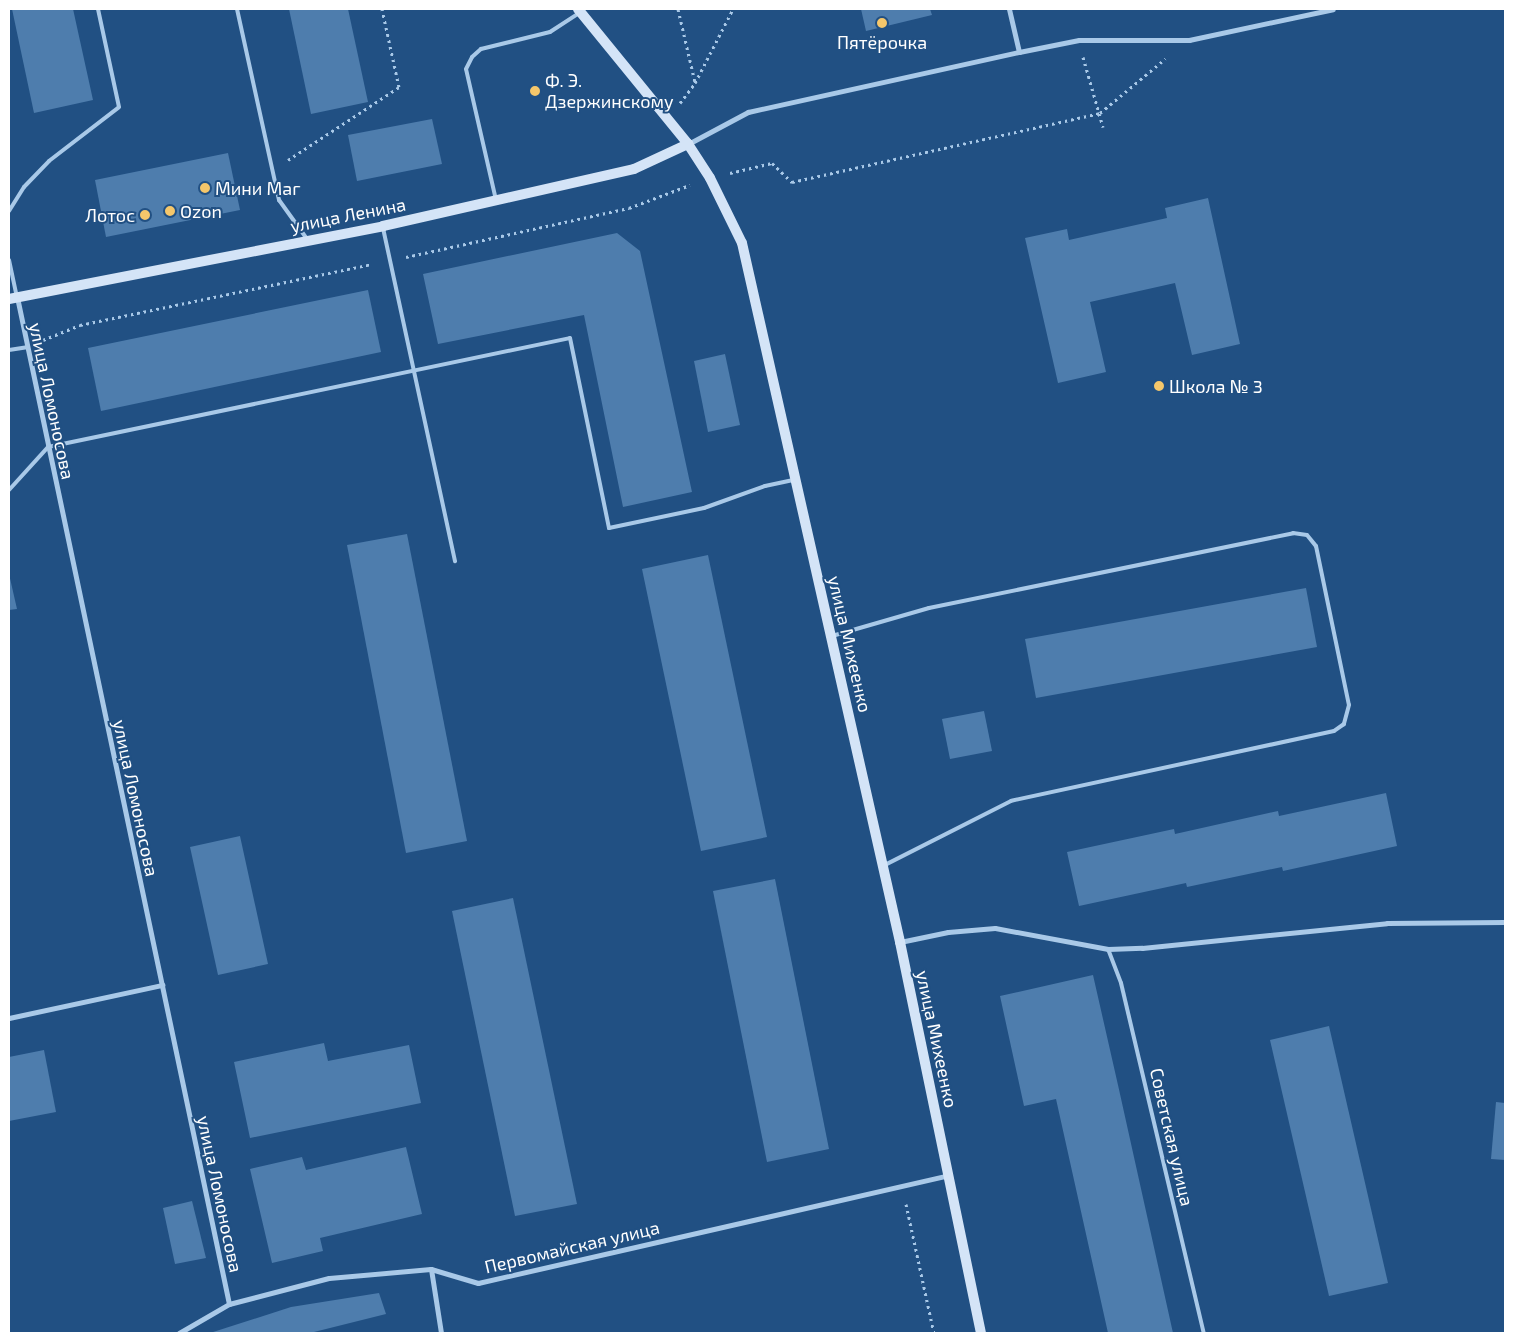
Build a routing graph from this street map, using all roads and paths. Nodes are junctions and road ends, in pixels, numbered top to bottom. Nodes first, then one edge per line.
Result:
1 (98, 9) edge
2 (237, 9) edge
3 (382, 9) edge
4 (678, 9) edge
5 (733, 9) edge
6 (1008, 9) edge
7 (1333, 9) edge
8 (579, 10) edge
9 (1079, 40) junction
10 (1188, 40) junction
11 (1019, 52) junction
12 (695, 83) junction
13 (1100, 112) junction
14 (670, 118) junction
15 (1103, 127) dead end
16 (688, 144) junction
17 (273, 170) junction
18 (710, 178) junction
19 (496, 200) junction
20 (9, 211) edge
21 (383, 226) junction
22 (307, 239) junction
23 (9, 260) edge
24 (390, 260) junction
25 (13, 298) edge
26 (27, 347) junction
27 (9, 350) edge
28 (414, 368) junction
29 (48, 447) junction
30 (796, 480) junction
31 (9, 490) edge
32 (455, 561) dead end
33 (832, 636) junction
34 (883, 866) junction
35 (1505, 922) edge
36 (900, 942) junction
37 (1108, 949) junction
38 (162, 985) junction
39 (9, 1018) edge
40 (949, 1175) junction
41 (902, 1186) junction
42 (431, 1269) junction
43 (229, 1304) junction
44 (179, 1333) edge
45 (441, 1333) edge
46 (934, 1333) edge
47 (981, 1333) edge
48 (1204, 1333) edge

1 - 20 lane
2 - 17 lane
3 - 17 path
4 - 12 path
5 - 12 path
6 - 11 street
7 - 10 street
8 - 14 street, улица Михеенко
8 - 19 lane
9 - 10 street
9 - 11 street
9 - 13 path
10 - 13 path
11 - 16 street
12 - 14 path
13 - 15 path
13 - 18 path
14 - 16 street, улица Михеенко
16 - 18 street, улица Михеенко
16 - 19 street, улица Ленина
17 - 22 lane
18 - 24 path
18 - 30 street, улица Михеенко
19 - 21 street, улица Ленина
21 - 22 street, улица Ленина
21 - 24 lane
22 - 25 street, улица Ленина
23 - 25 lane
24 - 26 path
24 - 28 lane
25 - 26 street, улица Ломоносова
26 - 27 lane
26 - 29 street, улица Ломоносова
28 - 29 lane
28 - 30 lane
28 - 32 lane
29 - 31 lane
29 - 38 street, улица Ломоносова
30 - 33 street, улица Михеенко
33 - 34 street, улица Михеенко
33 - 34 lane
34 - 36 street, улица Михеенко
35 - 37 street
36 - 37 street
36 - 40 street, улица Михеенко
37 - 48 lane, Советская улица
38 - 39 street
38 - 43 street, улица Ломоносова
40 - 41 street, Первомайская улица
40 - 47 street, улица Михеенко
41 - 42 street, Первомайская улица
41 - 46 path
42 - 43 street, Первомайская улица
42 - 45 street
43 - 44 street, Первомайская улица

